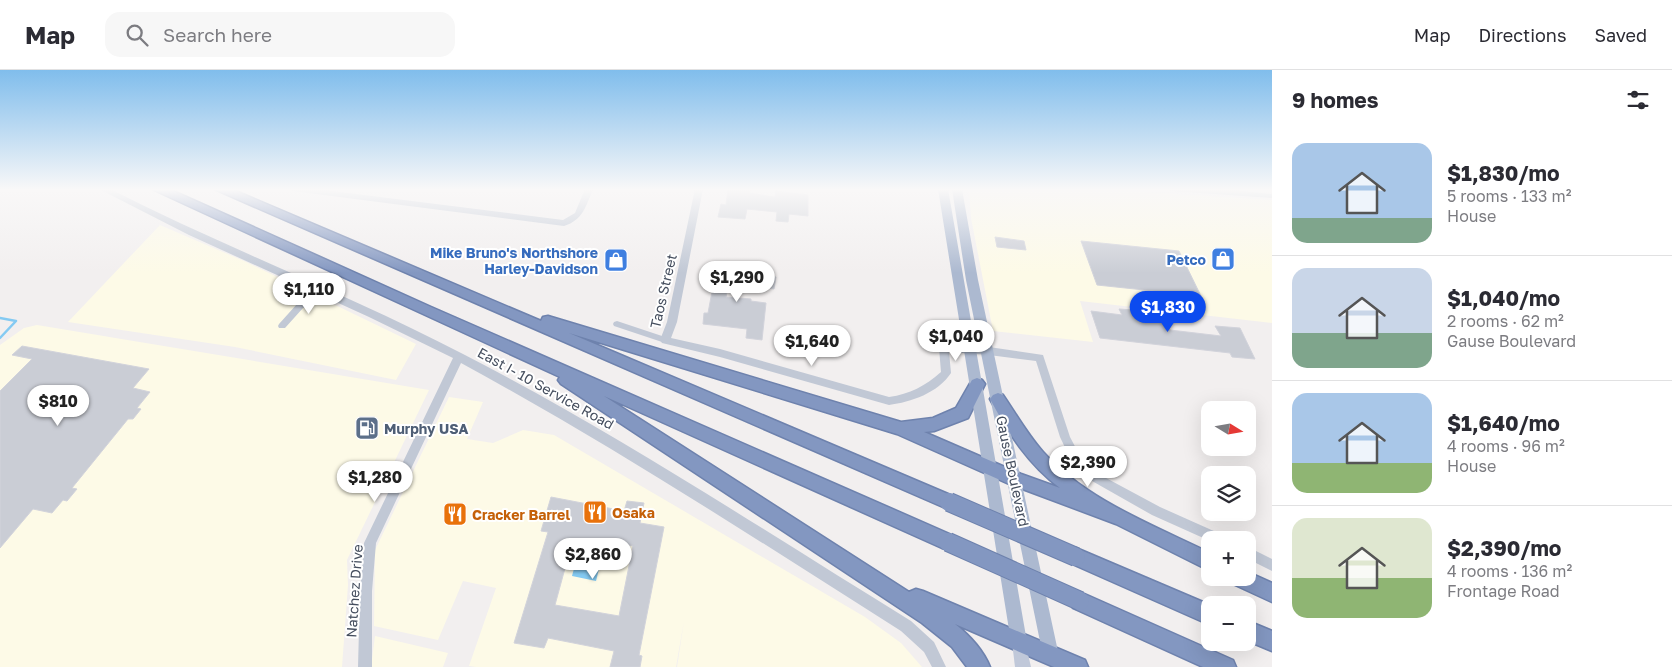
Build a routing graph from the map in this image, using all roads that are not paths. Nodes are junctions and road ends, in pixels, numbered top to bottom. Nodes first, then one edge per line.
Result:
1 (156, 217) edge
2 (220, 217) edge
3 (285, 217) edge
4 (515, 217) edge
5 (577, 217) edge
6 (693, 217) edge
7 (950, 217) edge
8 (960, 217) edge
9 (965, 275) junction
10 (330, 295) junction
11 (480, 300) junction
12 (616, 324) dead end
13 (282, 326) dead end
14 (665, 340) junction
15 (971, 351) junction
16 (989, 351) junction
17 (459, 356) junction
18 (530, 356) junction
19 (977, 384) junction
20 (998, 399) junction
21 (901, 428) junction
22 (990, 466) junction
23 (1015, 479) junction
24 (1118, 516) junction
25 (1201, 531) edge
26 (1256, 557) edge
27 (1201, 558) edge
28 (1272, 565) edge
29 (882, 584) junction
30 (1256, 586) edge
31 (1272, 593) edge
32 (1201, 611) edge
33 (1256, 634) edge
34 (1272, 641) edge
35 (1019, 642) junction
36 (1052, 661) edge
37 (364, 667) edge
38 (940, 667) edge
39 (980, 667) edge
40 (1023, 667) edge
41 (1078, 667) edge
42 (1226, 667) edge

1 - 10 street, East I- 10 Service Road
2 - 18 highway
3 - 11 highway
4 - 5 street
6 - 14 street, Taos Street
7 - 9 main road, Gause Boulevard
8 - 9 main road, Gause Boulevard
9 - 15 main road, Gause Boulevard
9 - 16 main road, Gause Boulevard
10 - 13 street
10 - 17 street, East I- 10 Service Road
11 - 21 highway
11 - 32 highway, bridge
12 - 14 street
14 - 15 street
15 - 16 street
15 - 19 main road, Gause Boulevard
16 - 20 main road, Gause Boulevard
16 - 25 street
17 - 37 street, Natchez Drive
17 - 38 street, East I- 10 Service Road
18 - 29 highway
18 - 42 highway, bridge
19 - 21 highway
19 - 22 main road, Gause Boulevard
20 - 23 main road, Gause Boulevard
20 - 24 highway
21 - 22 highway
22 - 23 highway
22 - 35 main road, Gause Boulevard
23 - 24 highway
23 - 36 main road, Gause Boulevard
24 - 27 highway
26 - 28 street
29 - 35 highway
29 - 39 highway
30 - 31 highway
33 - 34 highway
35 - 36 highway
35 - 40 main road, Gause Boulevard
36 - 41 highway

